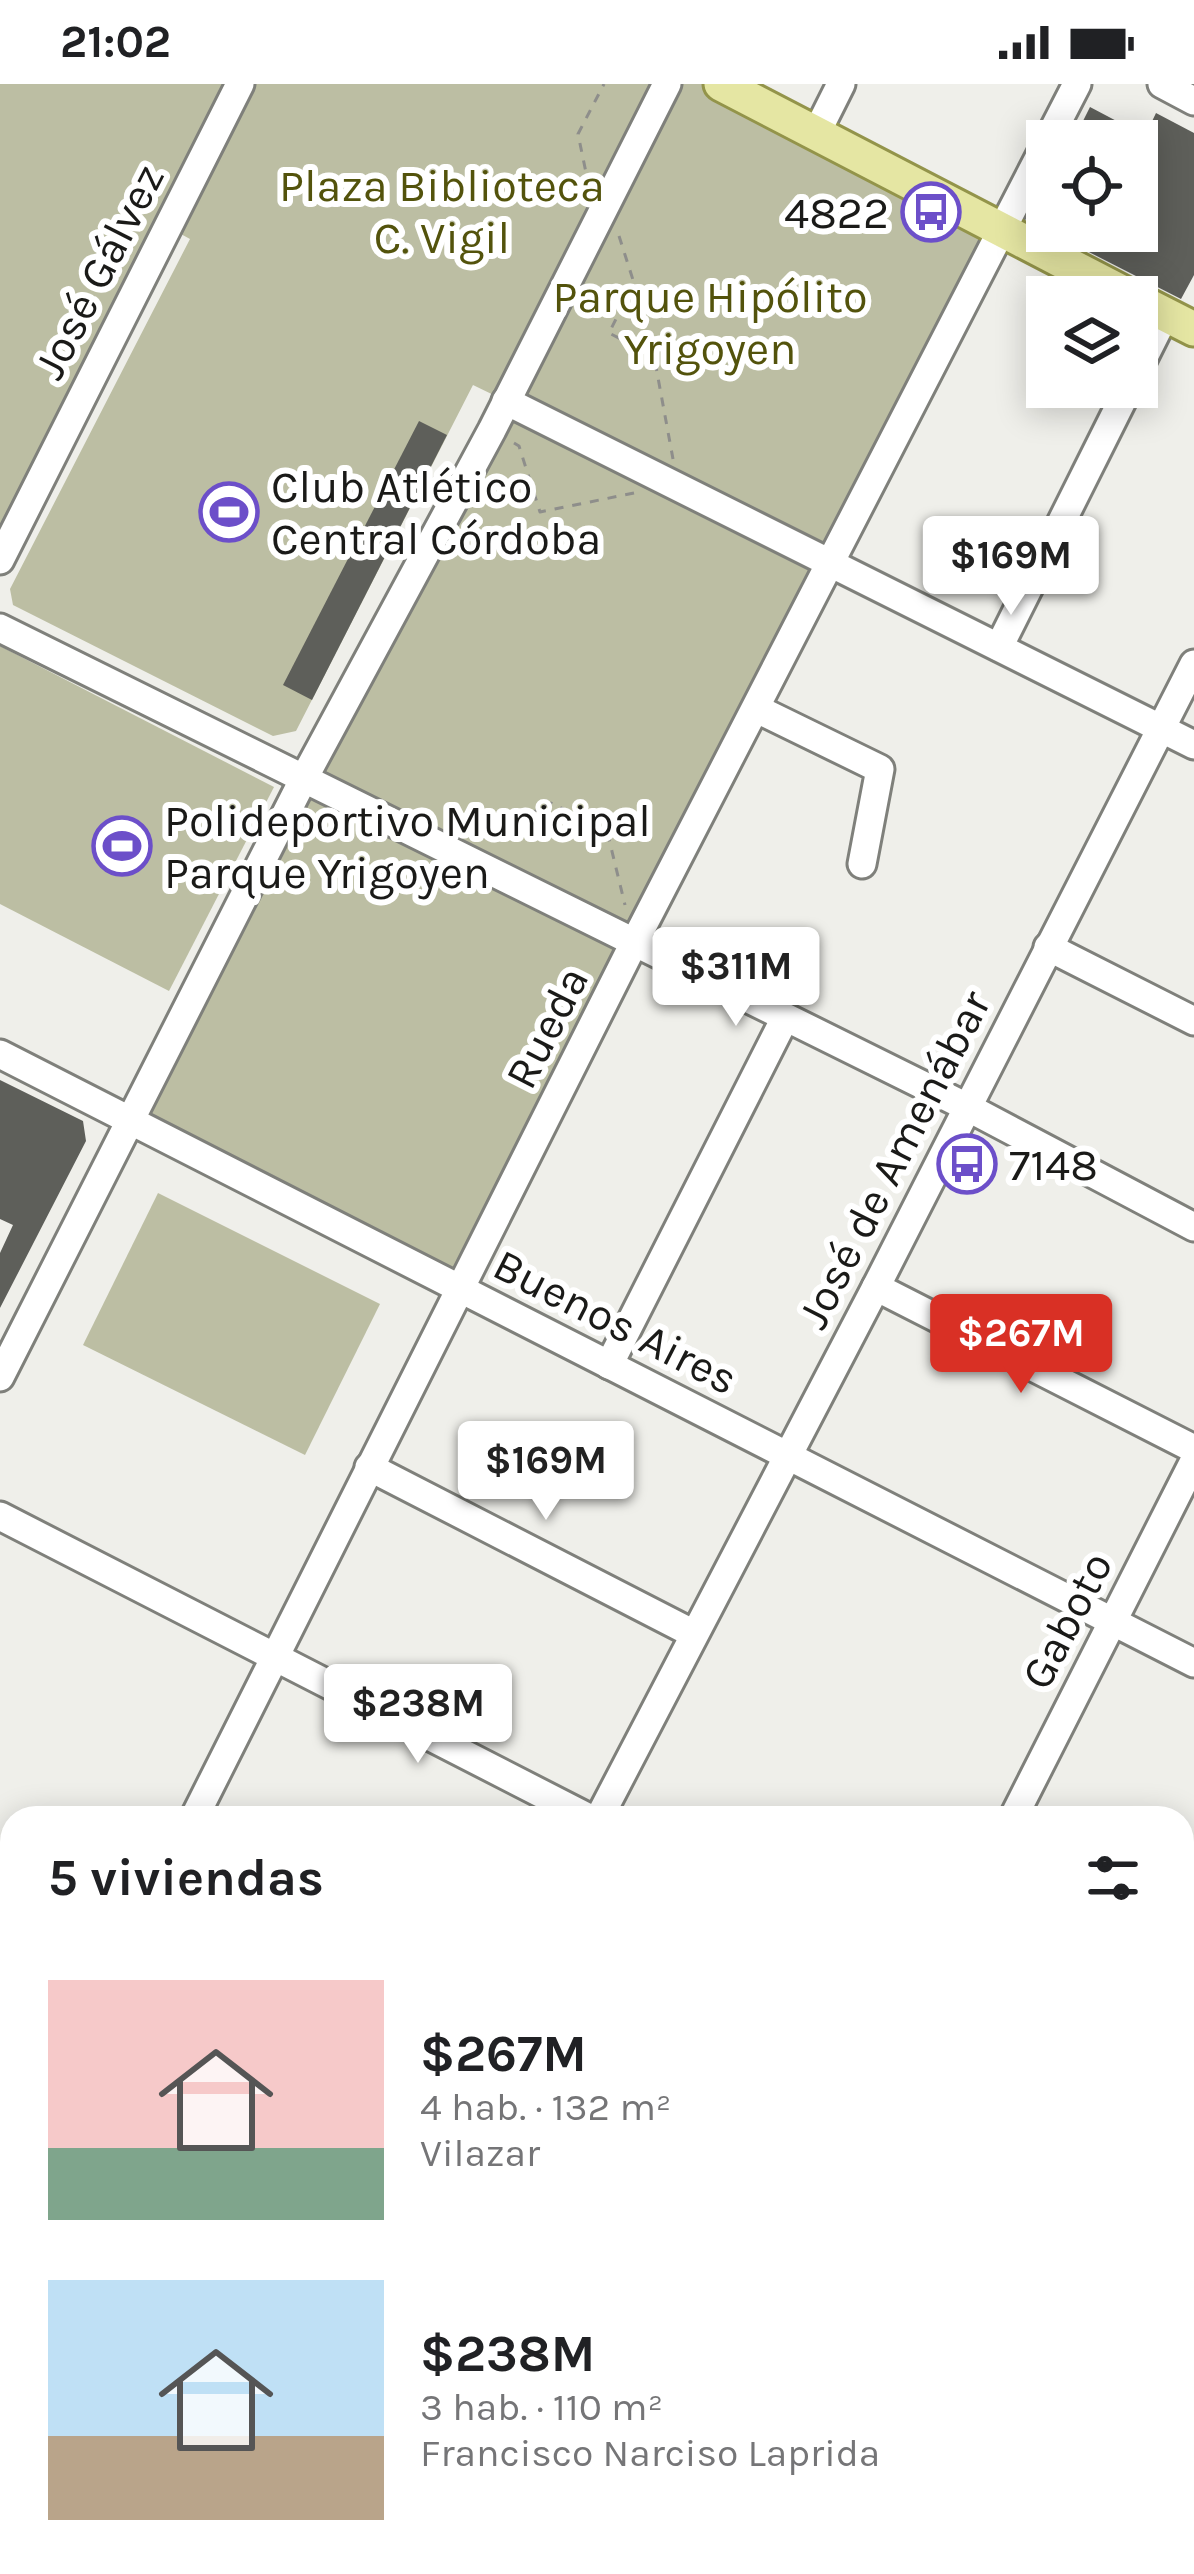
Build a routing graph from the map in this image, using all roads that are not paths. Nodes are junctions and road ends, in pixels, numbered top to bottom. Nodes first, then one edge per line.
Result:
1 (240, 84) edge
2 (668, 84) edge
3 (721, 84) edge
4 (842, 84) edge
5 (1077, 84) edge
6 (1162, 84) edge
7 (1194, 101) edge
8 (818, 132) junction
9 (1000, 230) junction
10 (1090, 276) edge
11 (506, 401) junction
12 (1118, 408) edge
13 (0, 560) edge
14 (832, 565) junction
15 (0, 628) edge
16 (998, 647) junction
17 (1194, 664) edge
18 (757, 709) junction
19 (1162, 728) junction
20 (1194, 745) edge
21 (303, 781) junction
22 (862, 864) dead end
23 (634, 944) junction
24 (1048, 947) junction
25 (784, 1018) junction
26 (1194, 1021) edge
27 (0, 1054) edge
28 (967, 1107) junction
29 (130, 1121) junction
30 (1194, 1227) edge
31 (876, 1287) junction
32 (461, 1289) junction
33 (609, 1366) junction
34 (0, 1377) edge
35 (1194, 1449) edge
36 (788, 1456) junction
37 (1194, 1461) edge
38 (369, 1467) junction
39 (0, 1516) edge
40 (1112, 1622) junction
41 (694, 1634) junction
42 (277, 1657) junction
43 (1194, 1664) edge
44 (200, 1806) edge
45 (566, 1806) edge
46 (605, 1806) edge
47 (1018, 1806) edge

1 - 13 street, José Gálvez
2 - 11 street
3 - 8 main road
4 - 8 street
5 - 9 street, Rueda
6 - 7 street
8 - 9 main road
9 - 10 main road
9 - 14 street, Rueda
11 - 14 street
11 - 21 street
12 - 16 street
14 - 16 street
14 - 18 street, Rueda
15 - 21 street
16 - 19 street
17 - 19 street, José de Amenábar
18 - 22 street
18 - 23 street, Rueda
19 - 20 street
19 - 24 street, José de Amenábar
21 - 23 street
21 - 29 street
23 - 25 street
23 - 32 street, Rueda
24 - 26 street
24 - 28 street, José de Amenábar
25 - 28 street
25 - 33 street
27 - 29 street, Buenos Aires
28 - 30 street
28 - 31 street, José de Amenábar
29 - 32 street, Buenos Aires
29 - 34 street
31 - 35 street
31 - 36 street, José de Amenábar
32 - 33 street, Buenos Aires
32 - 38 street, Rueda
33 - 36 street, Buenos Aires
36 - 40 street, Buenos Aires
36 - 41 street, José de Amenábar
37 - 40 street, Gaboto
38 - 41 street
38 - 42 street, Rueda
39 - 42 street
40 - 43 street, Buenos Aires
40 - 47 street, Gaboto
41 - 46 street, José de Amenábar
42 - 44 street, Rueda
42 - 45 street

